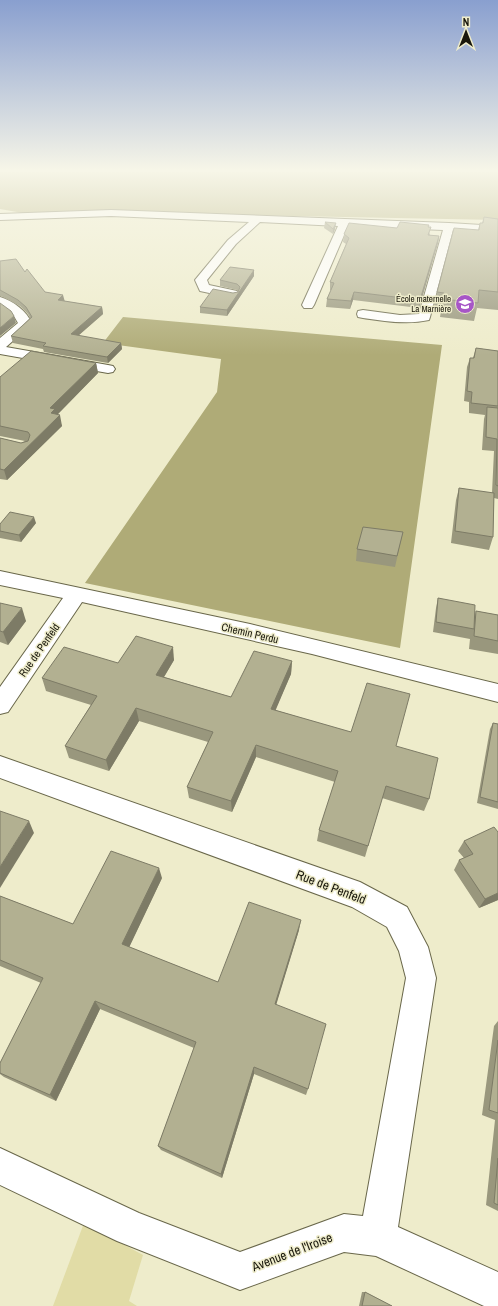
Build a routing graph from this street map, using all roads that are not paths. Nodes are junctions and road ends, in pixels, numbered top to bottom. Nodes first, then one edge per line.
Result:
1 (242, 233) edge
2 (339, 233) edge
3 (448, 233) edge
4 (233, 294) edge
5 (0, 300) edge
6 (308, 305) dead end
7 (363, 314) dead end
8 (0, 345) edge
9 (0, 350) edge
10 (108, 370) dead end
11 (0, 578) edge
12 (77, 594) junction
13 (498, 693) edge
14 (0, 705) edge
15 (0, 767) edge
16 (0, 1166) edge
17 (378, 1237) junction
18 (498, 1292) edge

1 - 4 street
2 - 6 street
3 - 7 street
5 - 8 street
9 - 10 street
11 - 12 street, Chemin Perdu
12 - 13 street, Chemin Perdu
12 - 14 street, Rue de Penfeld
15 - 17 street, Rue de Penfeld
16 - 17 street, Avenue de l'Iroise
17 - 18 street, Avenue de l'Iroise

